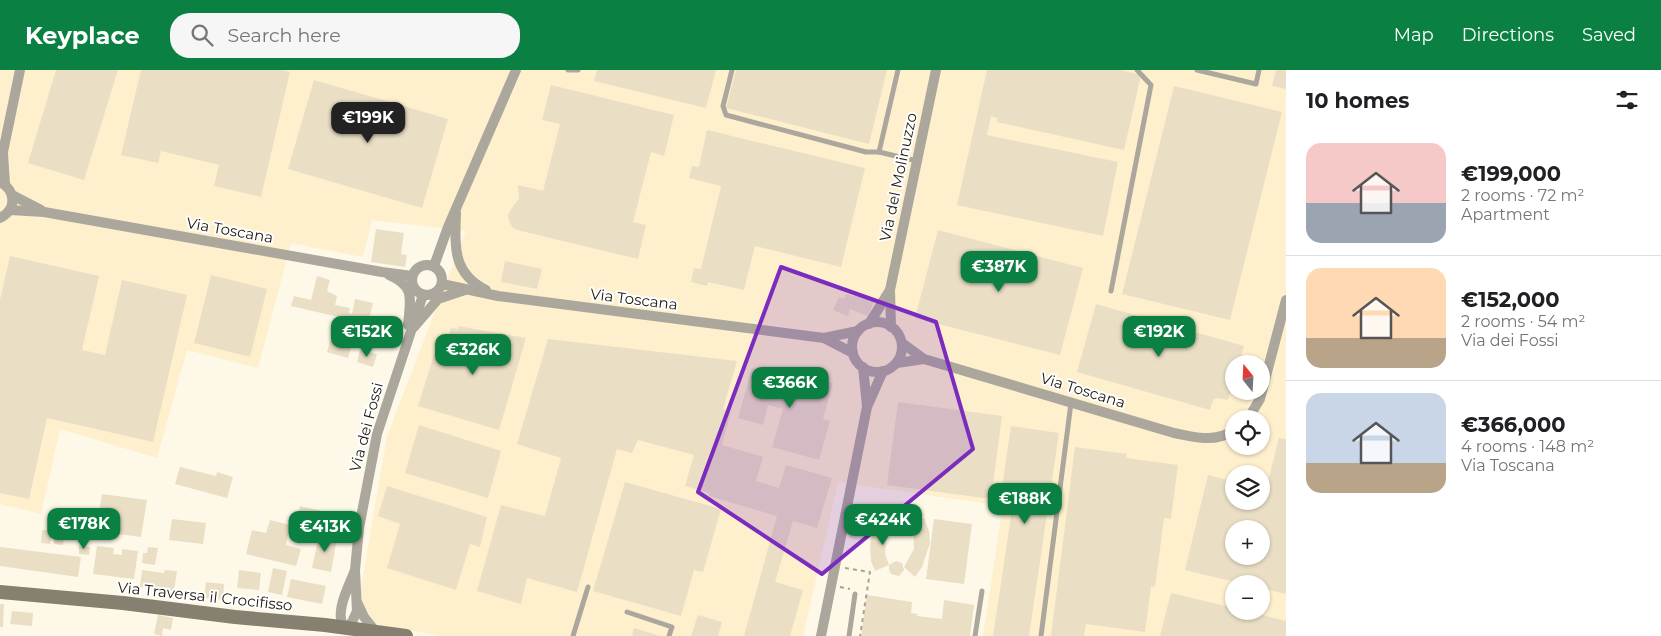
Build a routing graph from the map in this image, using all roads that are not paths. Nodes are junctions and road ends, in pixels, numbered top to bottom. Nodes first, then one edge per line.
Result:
1 (20, 70) edge
2 (516, 70) edge
3 (568, 70) edge
4 (578, 70) edge
5 (732, 70) edge
6 (898, 70) edge
7 (936, 70) edge
8 (1137, 70) edge
9 (1198, 70) edge
10 (1259, 70) edge
11 (879, 152) junction
12 (2, 156) edge
13 (917, 161) junction
14 (3, 183) edge
15 (12, 195) junction
16 (456, 209) junction
17 (10, 210) junction
18 (44, 212) junction
19 (0, 218) edge
20 (434, 266) junction
21 (382, 272) junction
22 (412, 276) junction
23 (442, 284) junction
24 (465, 290) junction
25 (890, 290) junction
26 (1111, 291) dead end
27 (423, 295) junction
28 (498, 296) junction
29 (1286, 300) edge
30 (869, 324) junction
31 (1283, 324) edge
32 (891, 327) junction
33 (858, 331) junction
34 (408, 336) junction
35 (824, 338) junction
36 (902, 343) junction
37 (853, 353) junction
38 (924, 359) junction
39 (896, 363) junction
40 (863, 368) junction
41 (882, 371) junction
42 (1071, 402) junction
43 (867, 407) junction
44 (1253, 410) edge
45 (1225, 436) edge
46 (355, 570) junction
47 (588, 587) dead end
48 (982, 591) dead end
49 (0, 592) edge
50 (855, 594) dead end
51 (357, 602) junction
52 (342, 604) junction
53 (627, 612) dead end
54 (325, 625) junction
55 (344, 629) junction
56 (380, 633) edge
57 (406, 636) edge
58 (573, 636) edge
59 (669, 636) edge
60 (821, 636) edge
61 (849, 636) edge
62 (975, 636) edge
63 (1041, 636) edge

1 - 12 street
2 - 16 street
3 - 4 lane
5 - 11 lane
6 - 11 lane
7 - 13 street, Via del Molinuzzo
8 - 26 lane
9 - 10 lane
11 - 13 lane
12 - 14 street
13 - 25 street, Via del Molinuzzo
14 - 15 street
15 - 17 street
15 - 18 street, Via Toscana
16 - 20 street
16 - 28 street
17 - 18 street, Via Toscana
17 - 19 street
18 - 21 street, Via Toscana
20 - 22 street
20 - 23 street
21 - 22 street, Via Toscana
21 - 34 street
22 - 27 street
23 - 24 street, Via Toscana
23 - 27 street
24 - 28 street, Via Toscana
24 - 34 street
25 - 30 street, Via del Molinuzzo
25 - 32 street, Via del Molinuzzo
27 - 34 street, Via dei Fossi
28 - 35 street, Via Toscana
29 - 31 street
30 - 32 street
30 - 33 street
31 - 44 street
32 - 36 street
33 - 35 street, Via Toscana
33 - 37 street
34 - 46 street, Via dei Fossi
35 - 37 street, Via Toscana
36 - 38 street, Via Toscana
36 - 39 street
37 - 40 street
38 - 39 street, Via Toscana
38 - 42 street, Via Toscana
39 - 41 street
40 - 41 street
40 - 43 street
41 - 43 street
42 - 45 street, Via Toscana
42 - 63 lane
43 - 60 street
46 - 51 street, Via dei Fossi
46 - 52 street, Via dei Fossi
47 - 58 lane
48 - 62 lane
49 - 54 street, Via Traversa il Crocifisso
50 - 61 lane
51 - 55 street, Via dei Fossi
51 - 56 street, Via dei Fossi
52 - 54 street, Via dei Fossi
52 - 55 street, Via dei Fossi
53 - 59 lane
54 - 55 street, Via Traversa il Crocifisso
55 - 56 street, Via Traversa il Crocifisso
56 - 57 street, Via Traversa il Crocifisso

